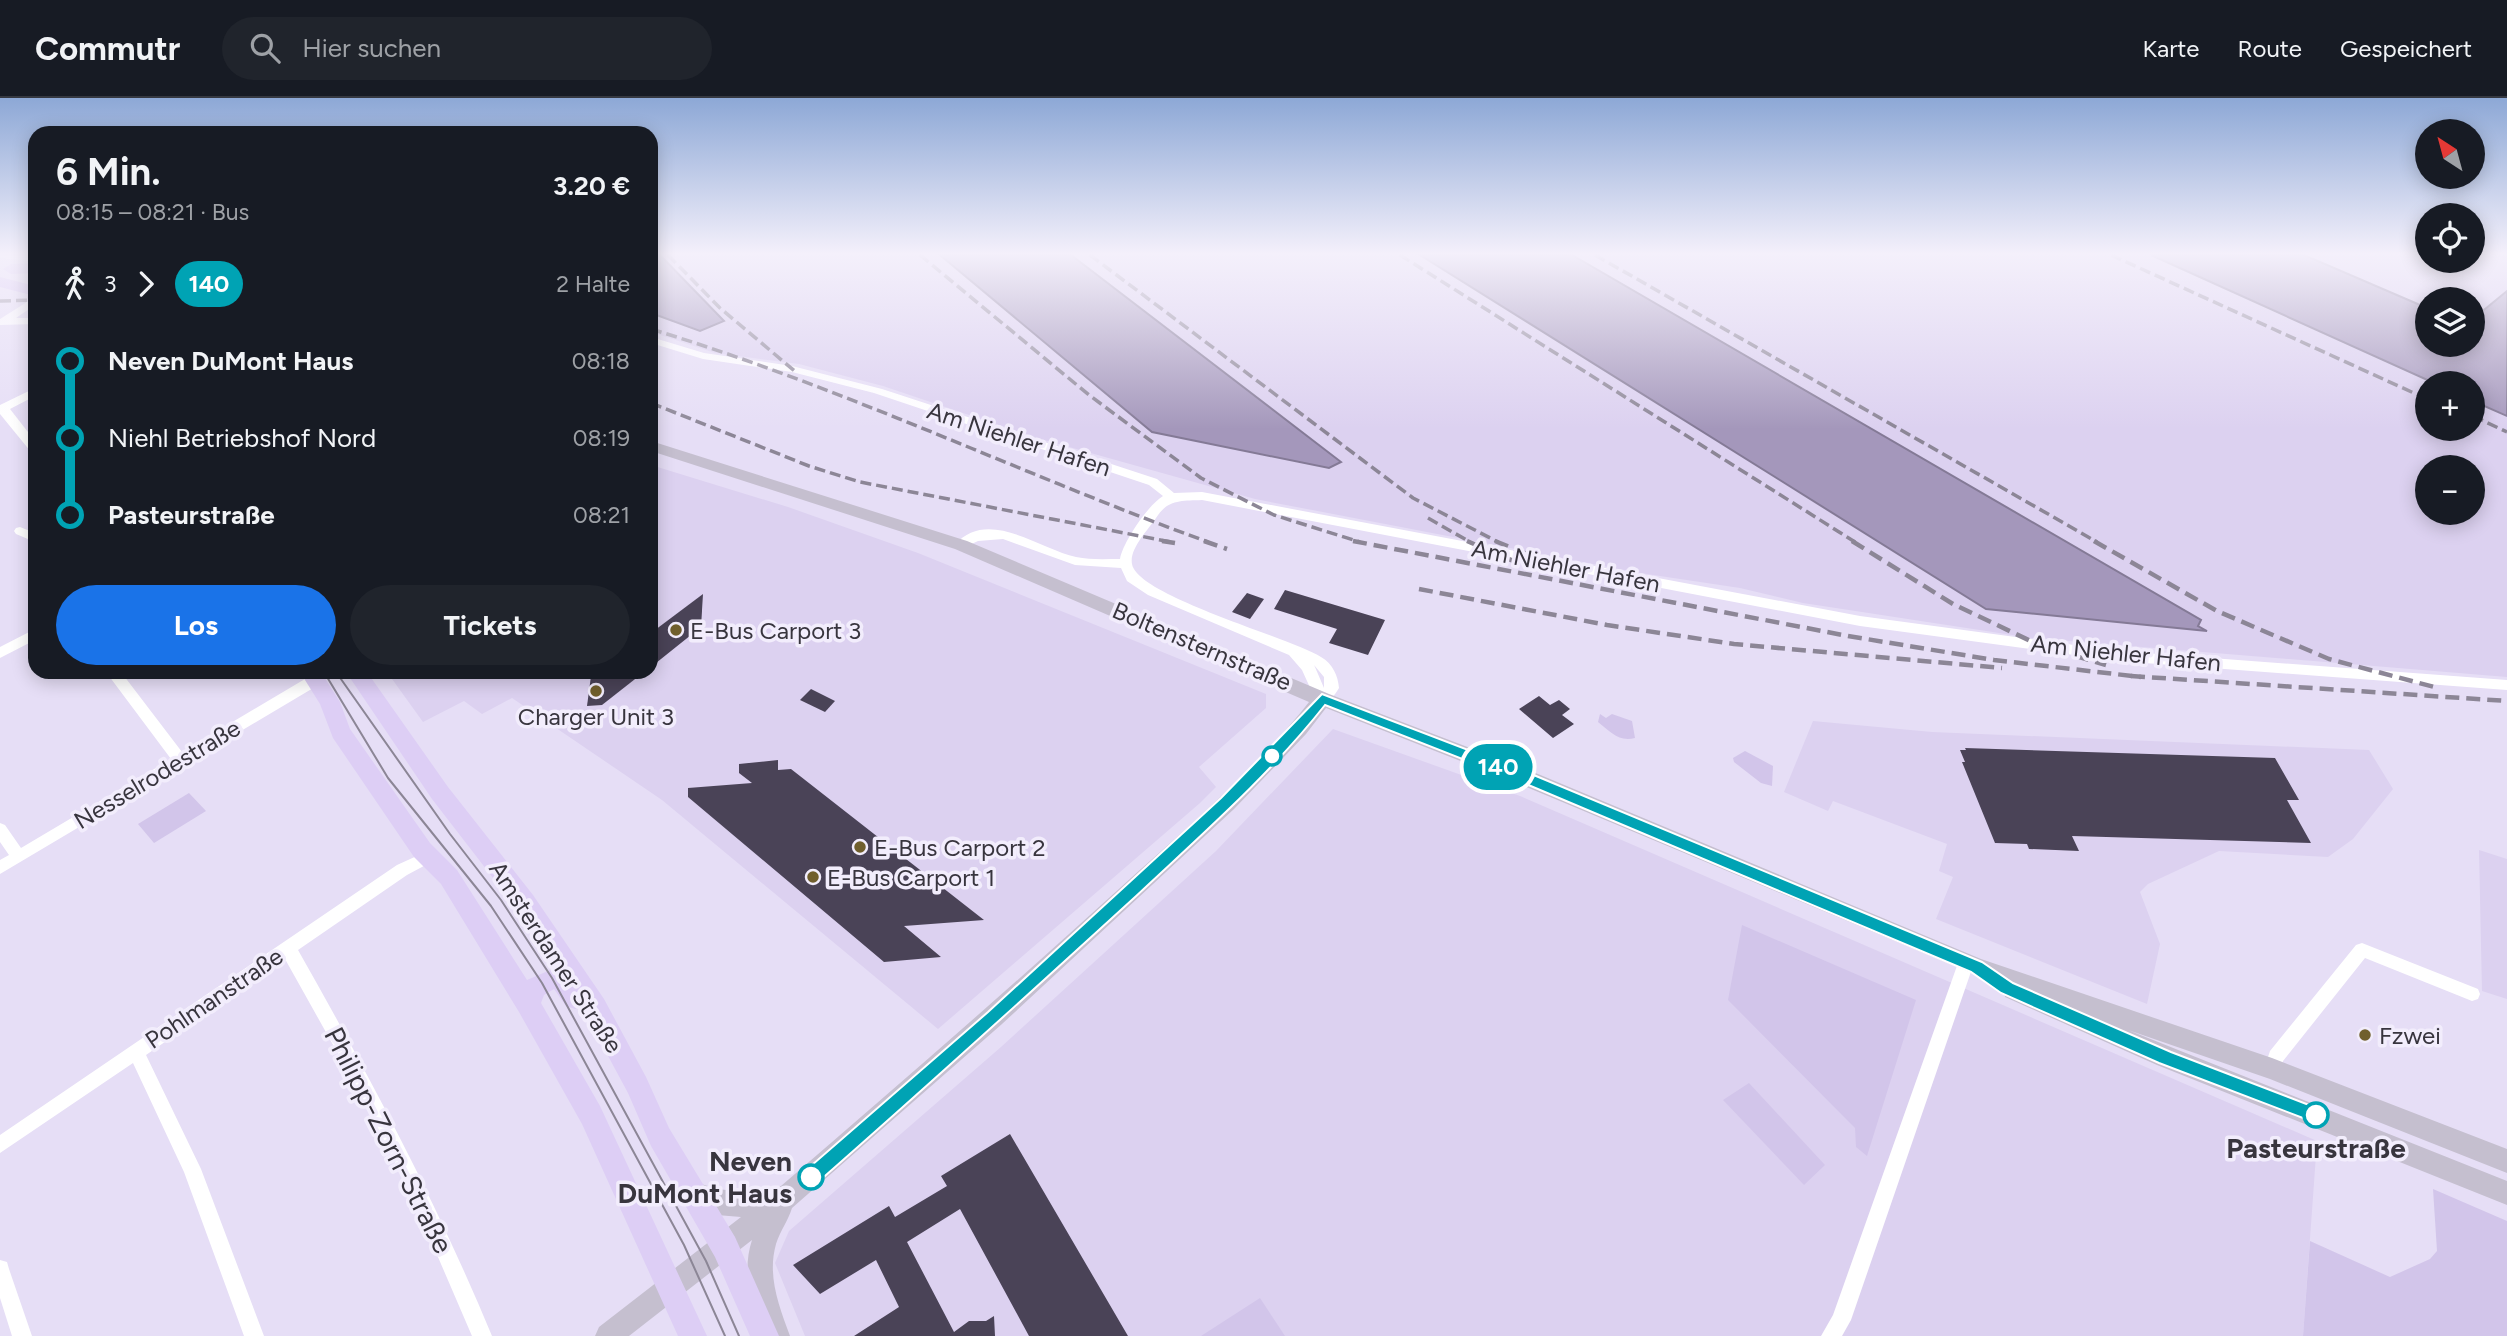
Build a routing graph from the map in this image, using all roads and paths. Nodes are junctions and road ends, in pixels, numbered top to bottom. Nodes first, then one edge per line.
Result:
1 (28, 321) edge
2 (2, 322) edge
3 (658, 342) edge
4 (28, 394) edge
5 (4, 404) edge
6 (28, 439) edge
7 (658, 448) edge
8 (1171, 497) junction
9 (20, 531) dead end
10 (28, 535) edge
11 (961, 545) junction
12 (1125, 564) junction
13 (28, 638) edge
14 (0, 653) edge
15 (118, 679) edge
16 (307, 679) edge
17 (314, 679) edge
18 (361, 679) edge
19 (2507, 685) edge
20 (1322, 699) junction
21 (180, 760) junction
22 (0, 829) edge
23 (430, 856) junction
24 (18, 857) junction
25 (0, 868) edge
26 (288, 948) junction
27 (1971, 965) junction
28 (2472, 994) dead end
29 (528, 1004) junction
30 (595, 1007) junction
31 (136, 1051) junction
32 (2272, 1069) junction
33 (0, 1145) edge
34 (2507, 1161) edge
35 (2507, 1193) edge
36 (696, 1194) junction
37 (788, 1197) junction
38 (725, 1247) junction
39 (0, 1269) edge
40 (671, 1287) junction
41 (22, 1336) edge
42 (254, 1336) edge
43 (482, 1336) edge
44 (608, 1336) edge
45 (693, 1336) edge
46 (765, 1336) edge
47 (776, 1336) edge
48 (1831, 1336) edge

1 - 2 street
3 - 8 street, Am Niehler Hafen
4 - 5 street
5 - 6 street
7 - 11 main road, Boltensternstraße
8 - 12 street
8 - 19 street, Am Niehler Hafen
9 - 10 street
11 - 12 street
11 - 20 main road, Boltensternstraße
12 - 20 street
13 - 14 street
15 - 21 street
16 - 21 street, Nesselrodestraße
17 - 23 main road, Amsterdamer Straße
18 - 30 main road, Amsterdamer Straße
20 - 27 main road, Boltensternstraße
20 - 37 main road
21 - 24 street, Nesselrodestraße
22 - 24 street
23 - 26 street, Pohlmanstraße
23 - 29 main road, Amsterdamer Straße
24 - 25 street, Nesselrodestraße
26 - 31 street, Pohlmanstraße
26 - 43 street, Philipp-Zorn-Straße
27 - 32 main road, Boltensternstraße
27 - 35 main road, Boltensternstraße
27 - 48 street
28 - 32 street
29 - 30 main road
29 - 40 main road, Amsterdamer Straße
30 - 36 main road, Amsterdamer Straße
31 - 33 street, Pohlmanstraße
31 - 42 street
32 - 34 main road, Boltensternstraße
36 - 37 main road
36 - 38 main road, Amsterdamer Straße
37 - 38 main road
37 - 47 main road
38 - 40 main road
38 - 46 main road, Amsterdamer Straße
39 - 41 street
40 - 44 main road
40 - 45 main road, Amsterdamer Straße

